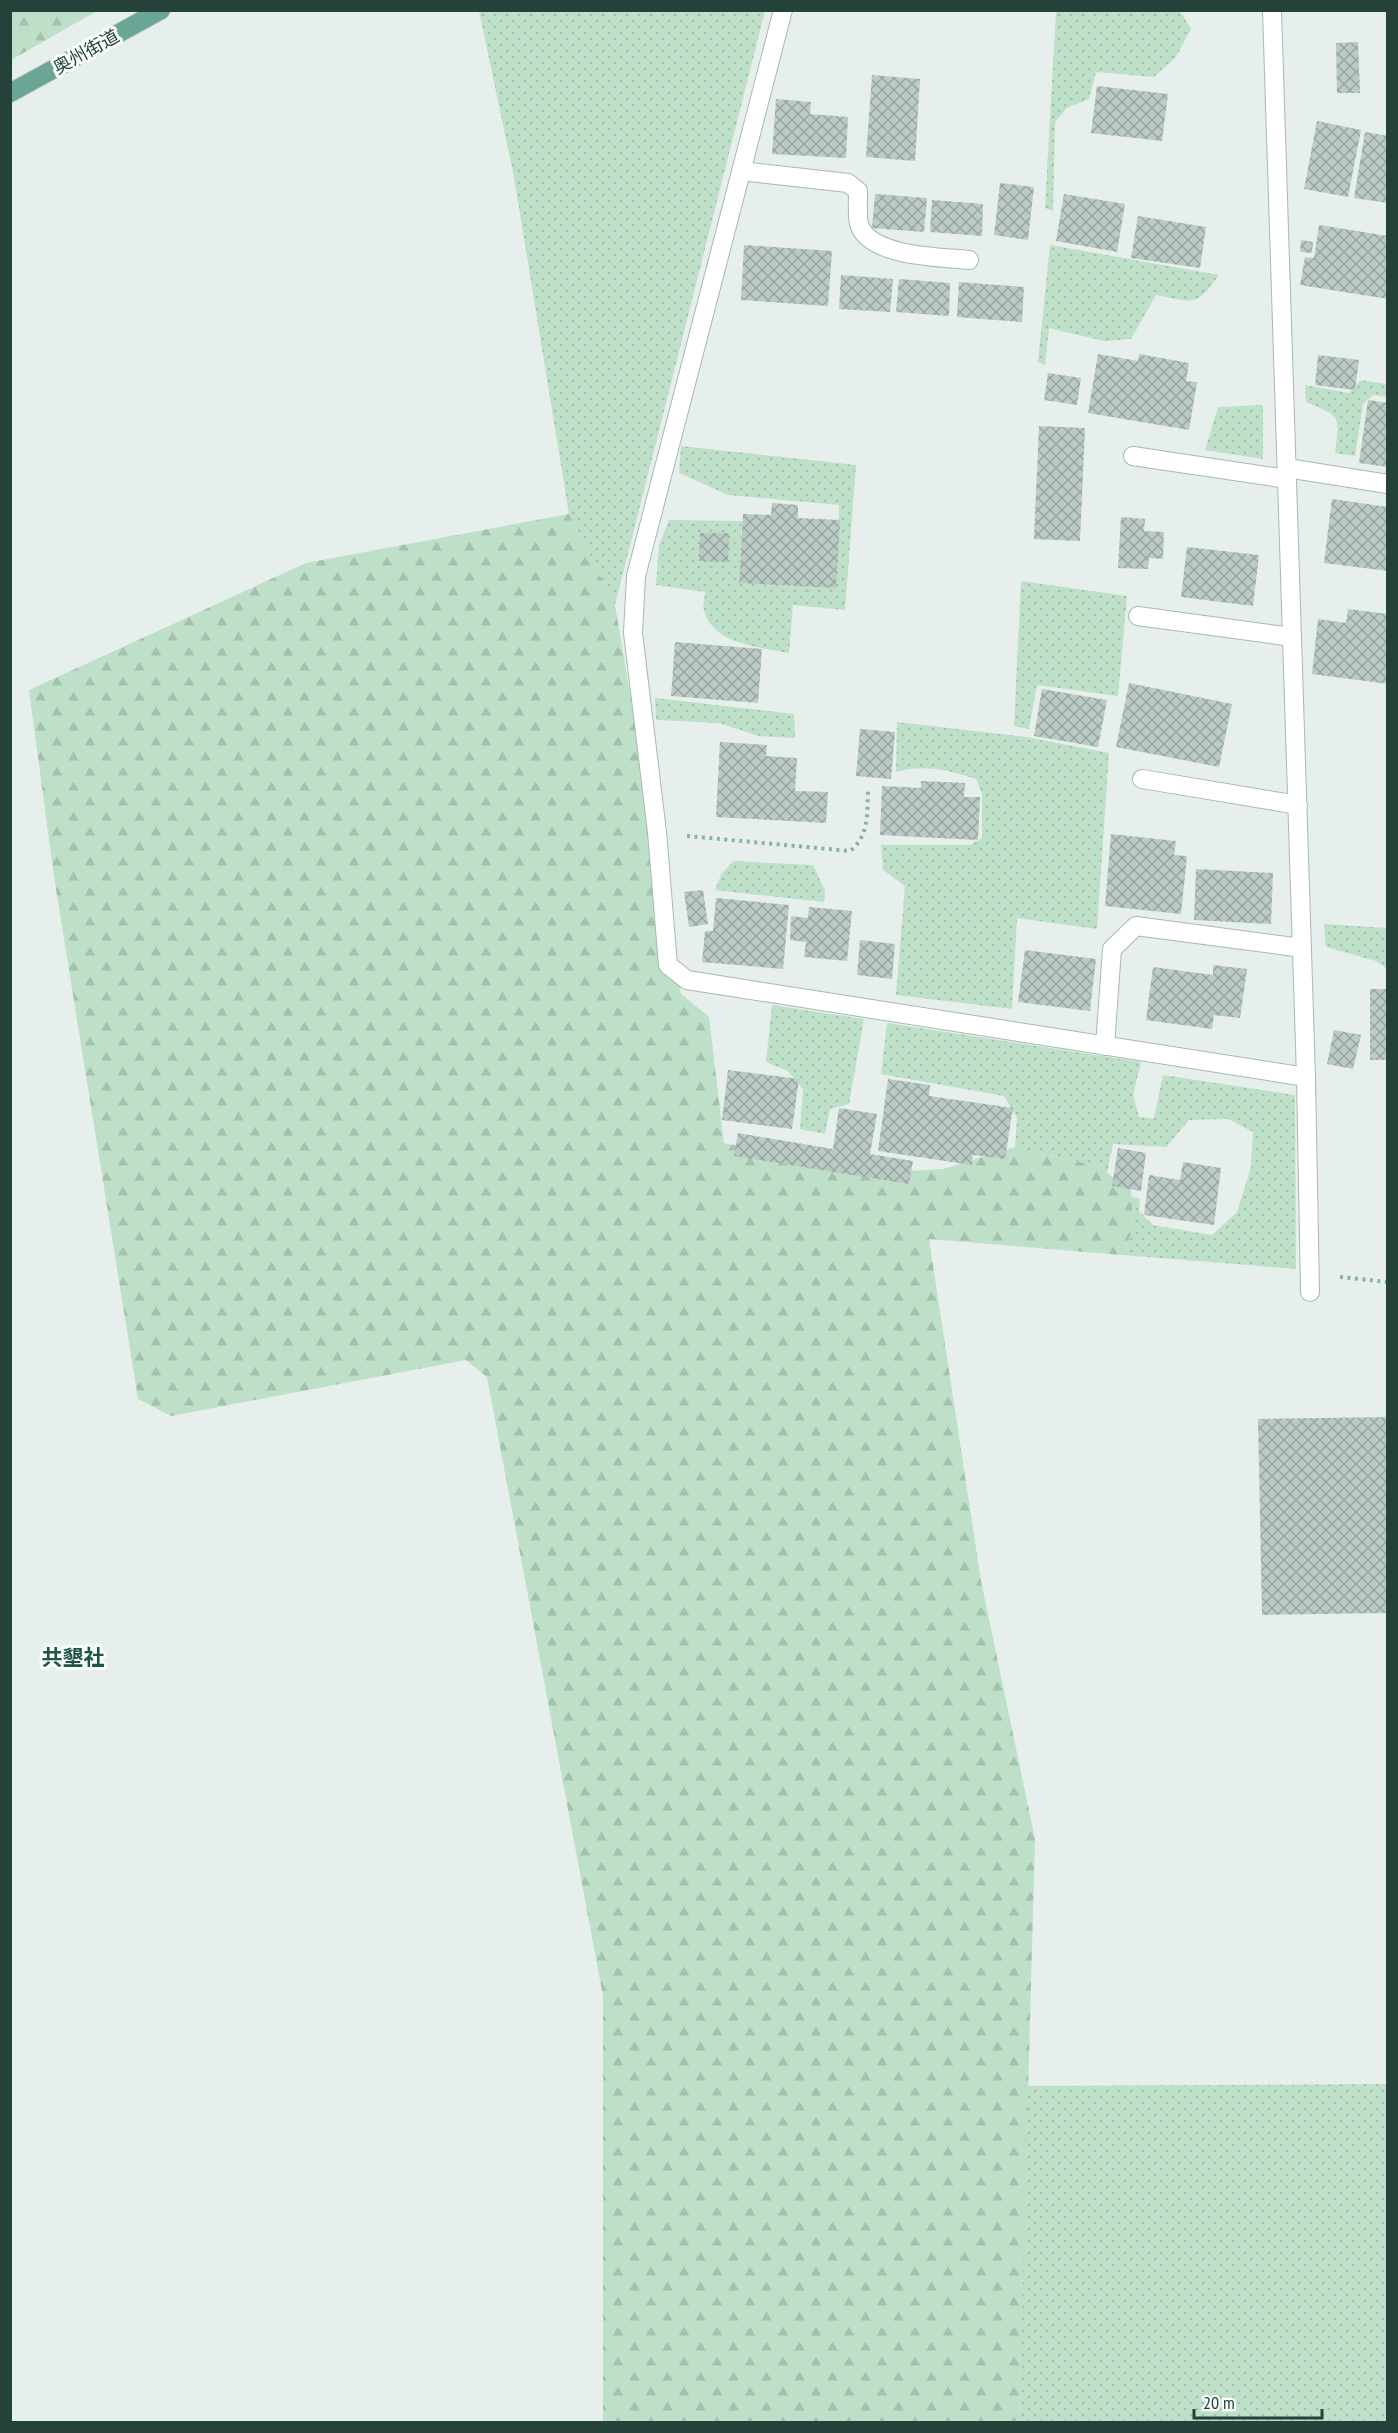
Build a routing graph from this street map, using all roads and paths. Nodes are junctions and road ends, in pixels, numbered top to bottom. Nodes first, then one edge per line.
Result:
1 (161, 10) edge
2 (783, 10) edge
3 (1272, 10) edge
4 (10, 93) edge
5 (741, 171) junction
6 (969, 260) dead end
7 (1133, 456) dead end
8 (1287, 474) junction
9 (1388, 484) edge
10 (1138, 616) dead end
11 (1292, 637) junction
12 (1142, 778) dead end
13 (868, 791) dead end
14 (1298, 805) junction
15 (657, 832) junction
16 (1302, 948) junction
17 (1105, 1046) junction
18 (1306, 1077) junction
19 (1310, 1273) junction
20 (1388, 1282) edge
21 (1310, 1292) dead end

1 - 4 main road, 奥州街道
2 - 5 street
3 - 8 street
5 - 6 street
5 - 15 street
7 - 8 street
8 - 9 street
8 - 11 street
10 - 11 street
11 - 14 street
12 - 14 street
13 - 15 path
14 - 16 street
15 - 17 street
16 - 17 street
16 - 18 street
17 - 18 street
18 - 19 street
19 - 20 path
19 - 21 street

